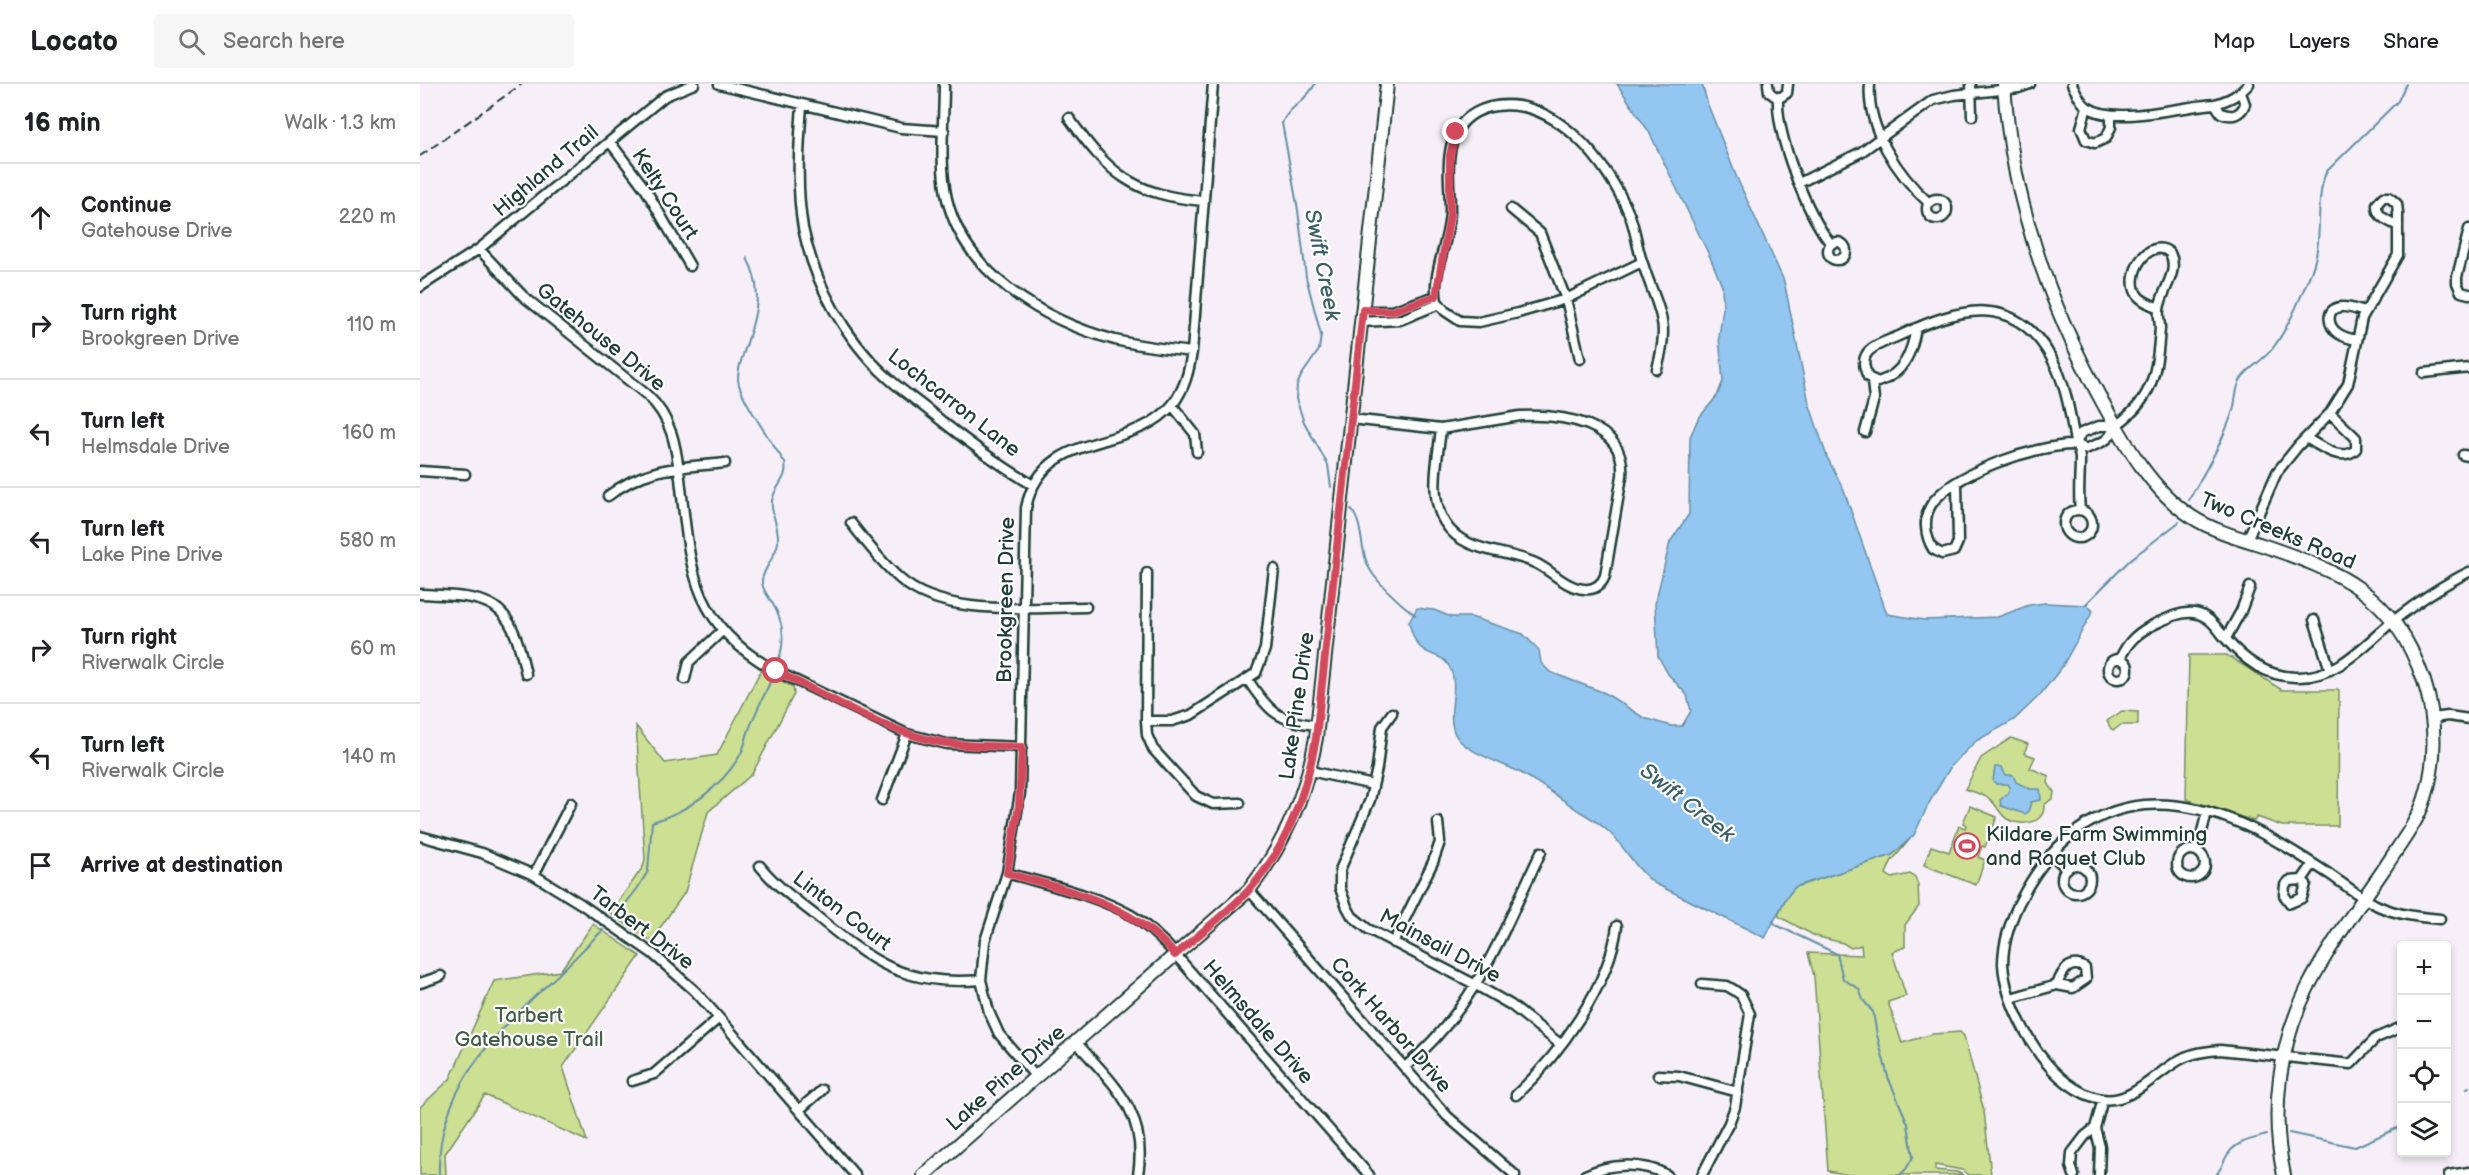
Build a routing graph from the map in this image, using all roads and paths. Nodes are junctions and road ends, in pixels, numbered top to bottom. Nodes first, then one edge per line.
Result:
1 (694, 84) edge
2 (719, 84) edge
3 (944, 84) edge
4 (1213, 84) edge
5 (1387, 84) edge
6 (1768, 84) edge
7 (1788, 84) edge
8 (1870, 84) edge
9 (2030, 84) edge
10 (2072, 84) edge
11 (2249, 84) edge
12 (2004, 86) edge
13 (1970, 88) edge
14 (2241, 93) junction
15 (1778, 97) junction
16 (2215, 104) junction
17 (802, 105) junction
18 (2087, 107) junction
19 (1972, 116) dead end
20 (2111, 116) junction
21 (1069, 118) dead end
22 (944, 131) junction
23 (1882, 140) junction
24 (610, 142) junction
25 (1799, 183) junction
26 (1204, 201) junction
27 (1929, 203) dead end
28 (1511, 209) dead end
29 (2398, 226) dead end
30 (2468, 234) edge
31 (1831, 244) dead end
32 (479, 249) junction
33 (1642, 262) junction
34 (690, 266) dead end
35 (420, 287) edge
36 (2469, 294) edge
37 (1566, 299) junction
38 (1438, 300) junction
39 (2159, 308) junction
40 (2365, 312) junction
41 (1362, 316) junction
42 (1916, 328) junction
43 (2356, 340) junction
44 (1192, 352) junction
45 (1580, 359) dead end
46 (2469, 368) edge
47 (1657, 369) dead end
48 (2424, 373) dead end
49 (1872, 381) junction
50 (1172, 405) junction
51 (2330, 413) junction
52 (1351, 419) junction
53 (2115, 426) junction
54 (1441, 429) junction
55 (1865, 432) dead end
56 (2306, 438) junction
57 (2076, 444) junction
58 (1197, 452) dead end
59 (725, 463) dead end
60 (678, 468) junction
61 (420, 471) edge
62 (465, 474) dead end
63 (1957, 483) junction
64 (1033, 485) junction
65 (608, 496) dead end
66 (2080, 510) dead end
67 (850, 523) dead end
68 (2247, 540) junction
69 (1274, 569) dead end
70 (2469, 572) edge
71 (1147, 573) dead end
72 (2250, 586) dead end
73 (420, 594) edge
74 (1023, 607) junction
75 (1086, 607) dead end
76 (2314, 620) dead end
77 (2394, 621) junction
78 (722, 631) junction
79 (2226, 639) junction
80 (2120, 659) dead end
81 (2330, 670) junction
82 (526, 674) dead end
83 (685, 679) dead end
84 (1248, 680) junction
85 (1392, 713) dead end
86 (2433, 718) junction
87 (2469, 719) edge
88 (1146, 722) junction
89 (1317, 725) junction
90 (907, 734) junction
91 (1022, 747) junction
92 (1310, 771) junction
93 (1373, 785) junction
94 (882, 800) dead end
95 (571, 803) dead end
96 (1240, 803) dead end
97 (2206, 812) junction
98 (1438, 822) dead end
99 (420, 836) edge
100 (2197, 851) dead end
101 (1541, 852) dead end
102 (2051, 854) junction
103 (2313, 864) junction
104 (760, 866) dead end
105 (2067, 869) dead end
106 (1007, 873) junction
107 (534, 875) junction
108 (2301, 880) dead end
109 (1249, 890) junction
110 (2365, 898) junction
111 (2440, 919) dead end
112 (1617, 926) dead end
113 (1393, 943) junction
114 (1175, 955) junction
115 (441, 976) dead end
116 (981, 980) junction
117 (420, 983) edge
118 (1702, 984) dead end
119 (1476, 985) junction
120 (2057, 985) dead end
121 (2011, 998) junction
122 (719, 1018) junction
123 (2397, 1029) edge
124 (1076, 1042) junction
125 (1560, 1044) junction
126 (2283, 1057) junction
127 (1405, 1067) junction
128 (1658, 1075) dead end
129 (1036, 1077) junction
130 (632, 1081) dead end
131 (822, 1090) dead end
132 (1738, 1092) junction
133 (1515, 1095) dead end
134 (2103, 1099) junction
135 (799, 1110) junction
136 (2095, 1128) junction
137 (2469, 1172) edge
138 (855, 1175) edge
139 (924, 1175) edge
140 (1138, 1175) edge
141 (1369, 1175) edge
142 (1515, 1175) edge
143 (1585, 1175) edge
144 (1667, 1175) edge
145 (1702, 1175) edge
146 (2074, 1175) edge
147 (2099, 1175) edge
148 (2284, 1175) edge
149 (2449, 1175) edge

1 - 24 street, Highland Trail
2 - 17 street
3 - 22 street
4 - 26 street, Brookgreen Drive
5 - 41 street, Lake Pine Drive
6 - 15 street
7 - 15 street
8 - 23 street
9 - 12 street
10 - 18 street
11 - 14 street
12 - 13 street
12 - 53 street, Two Creeks Road
13 - 19 street
13 - 23 street
14 - 16 street
14 - 16 street
15 - 25 street
16 - 20 street
17 - 22 street
17 - 64 street, Lochcarron Lane
18 - 20 street
18 - 20 street
21 - 26 street
22 - 44 street
23 - 25 street
23 - 27 street
24 - 32 street, Highland Trail
24 - 34 street, Kelty Court
25 - 31 street
26 - 44 street, Brookgreen Drive
28 - 37 street
29 - 40 street
30 - 36 street
32 - 35 street, Highland Trail
32 - 60 street, Gatehouse Drive
33 - 37 street
33 - 38 street
33 - 47 street
37 - 38 street
37 - 45 street
38 - 41 street
39 - 39 street
39 - 53 street
40 - 43 street
40 - 43 street
41 - 52 street, Lake Pine Drive
42 - 49 street
42 - 49 street
42 - 57 street
43 - 51 street
44 - 50 street, Brookgreen Drive
46 - 48 street
49 - 55 street
50 - 58 street
50 - 64 street, Brookgreen Drive
51 - 56 street
51 - 56 street
52 - 54 street
52 - 89 street, Lake Pine Drive
53 - 57 street
53 - 57 street
53 - 68 street, Two Creeks Road
54 - 54 street
56 - 68 street
57 - 63 street
57 - 66 street
59 - 60 street
60 - 65 street
60 - 78 street, Gatehouse Drive
61 - 62 street
63 - 63 street
64 - 74 street, Brookgreen Drive
67 - 74 street
68 - 77 street, Two Creeks Road
69 - 84 street
70 - 77 street
71 - 88 street
72 - 79 street
73 - 82 street
74 - 75 street
74 - 91 street, Brookgreen Drive
76 - 81 street
77 - 81 street
77 - 86 street, Two Creeks Road
78 - 83 street
78 - 90 street, Gatehouse Drive
79 - 80 street
79 - 81 street
84 - 88 street
84 - 89 street
85 - 93 street, Mainsail Drive
86 - 87 street
86 - 110 street, Two Creeks Road
88 - 96 street
89 - 92 street, Lake Pine Drive
90 - 91 street, Gatehouse Drive
90 - 94 street
91 - 106 street, Brookgreen Drive
92 - 93 street
92 - 109 street, Lake Pine Drive
93 - 113 street, Mainsail Drive
95 - 107 street
97 - 100 street
97 - 102 street
97 - 103 street
98 - 113 street
99 - 107 street, Tarbert Drive
101 - 119 street
102 - 105 street
102 - 121 street
103 - 108 street
103 - 110 street
104 - 116 street, Linton Court
106 - 114 street, Helmsdale Drive
106 - 116 street, Brookgreen Drive
107 - 122 street, Tarbert Drive
109 - 114 street, Lake Pine Drive
109 - 127 street, Cork Harbor Drive
110 - 111 street
110 - 126 street, Two Creeks Road
112 - 125 street
113 - 119 street, Mainsail Drive
114 - 124 street, Lake Pine Drive
114 - 141 street, Helmsdale Drive
115 - 117 street
116 - 129 street, Brookgreen Drive
118 - 132 street
119 - 125 street, Mainsail Drive
119 - 127 street
120 - 121 street
121 - 134 street
122 - 130 street
122 - 135 street, Tarbert Drive
123 - 126 street
124 - 129 street, Lake Pine Drive
124 - 140 street
125 - 133 street
126 - 134 street
126 - 148 street, Two Creeks Road
127 - 142 street, Cork Harbor Drive
128 - 132 street
129 - 139 street, Lake Pine Drive
131 - 135 street
132 - 145 street
134 - 136 street
135 - 138 street, Tarbert Drive
136 - 146 street
136 - 147 street
137 - 149 street
143 - 144 street

